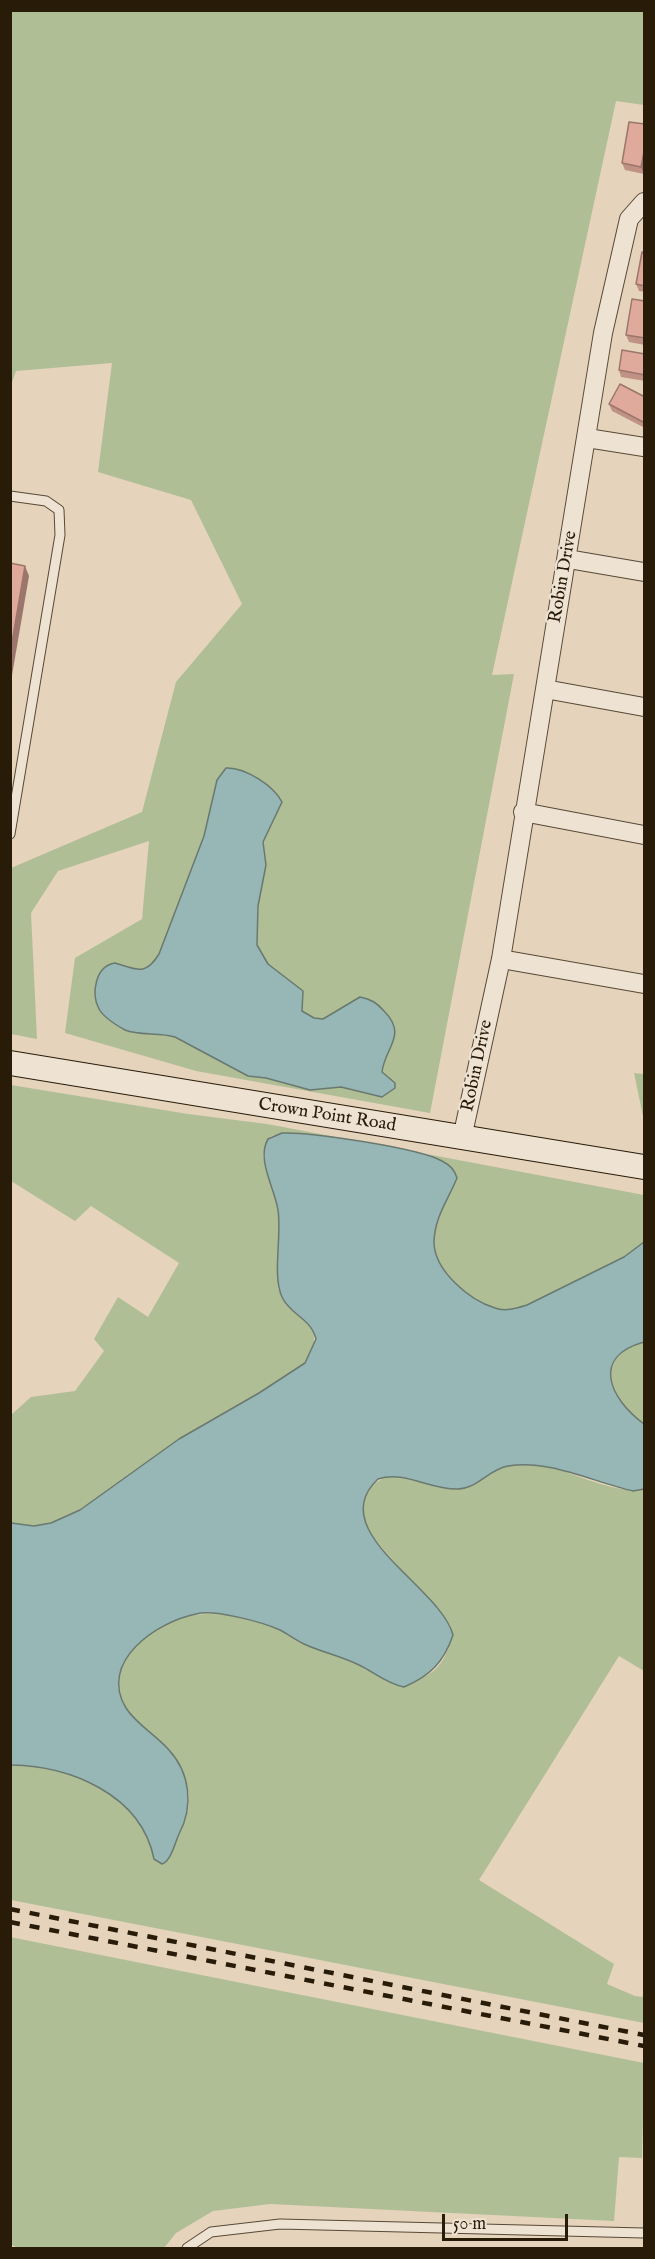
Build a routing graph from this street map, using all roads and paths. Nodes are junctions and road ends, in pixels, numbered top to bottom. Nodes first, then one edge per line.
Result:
1 (645, 202) edge
2 (586, 438) junction
3 (645, 447) edge
4 (10, 496) edge
5 (568, 559) junction
6 (645, 572) edge
7 (545, 689) junction
8 (645, 707) edge
9 (523, 812) junction
10 (10, 834) edge
11 (645, 835) edge
12 (501, 959) junction
13 (645, 984) edge
14 (10, 1063) edge
15 (462, 1137) junction
16 (645, 1167) edge
17 (645, 2233) edge
18 (187, 2248) edge

1 - 2 street, Robin Drive
2 - 3 street
2 - 5 street, Robin Drive
4 - 10 lane
5 - 6 street
5 - 7 street, Robin Drive
7 - 8 street
7 - 9 street, Robin Drive
9 - 11 street
9 - 12 street, Robin Drive
12 - 13 street
12 - 15 street, Robin Drive
14 - 15 main road, Crown Point Road
15 - 16 main road, Crown Point Road
17 - 18 lane

